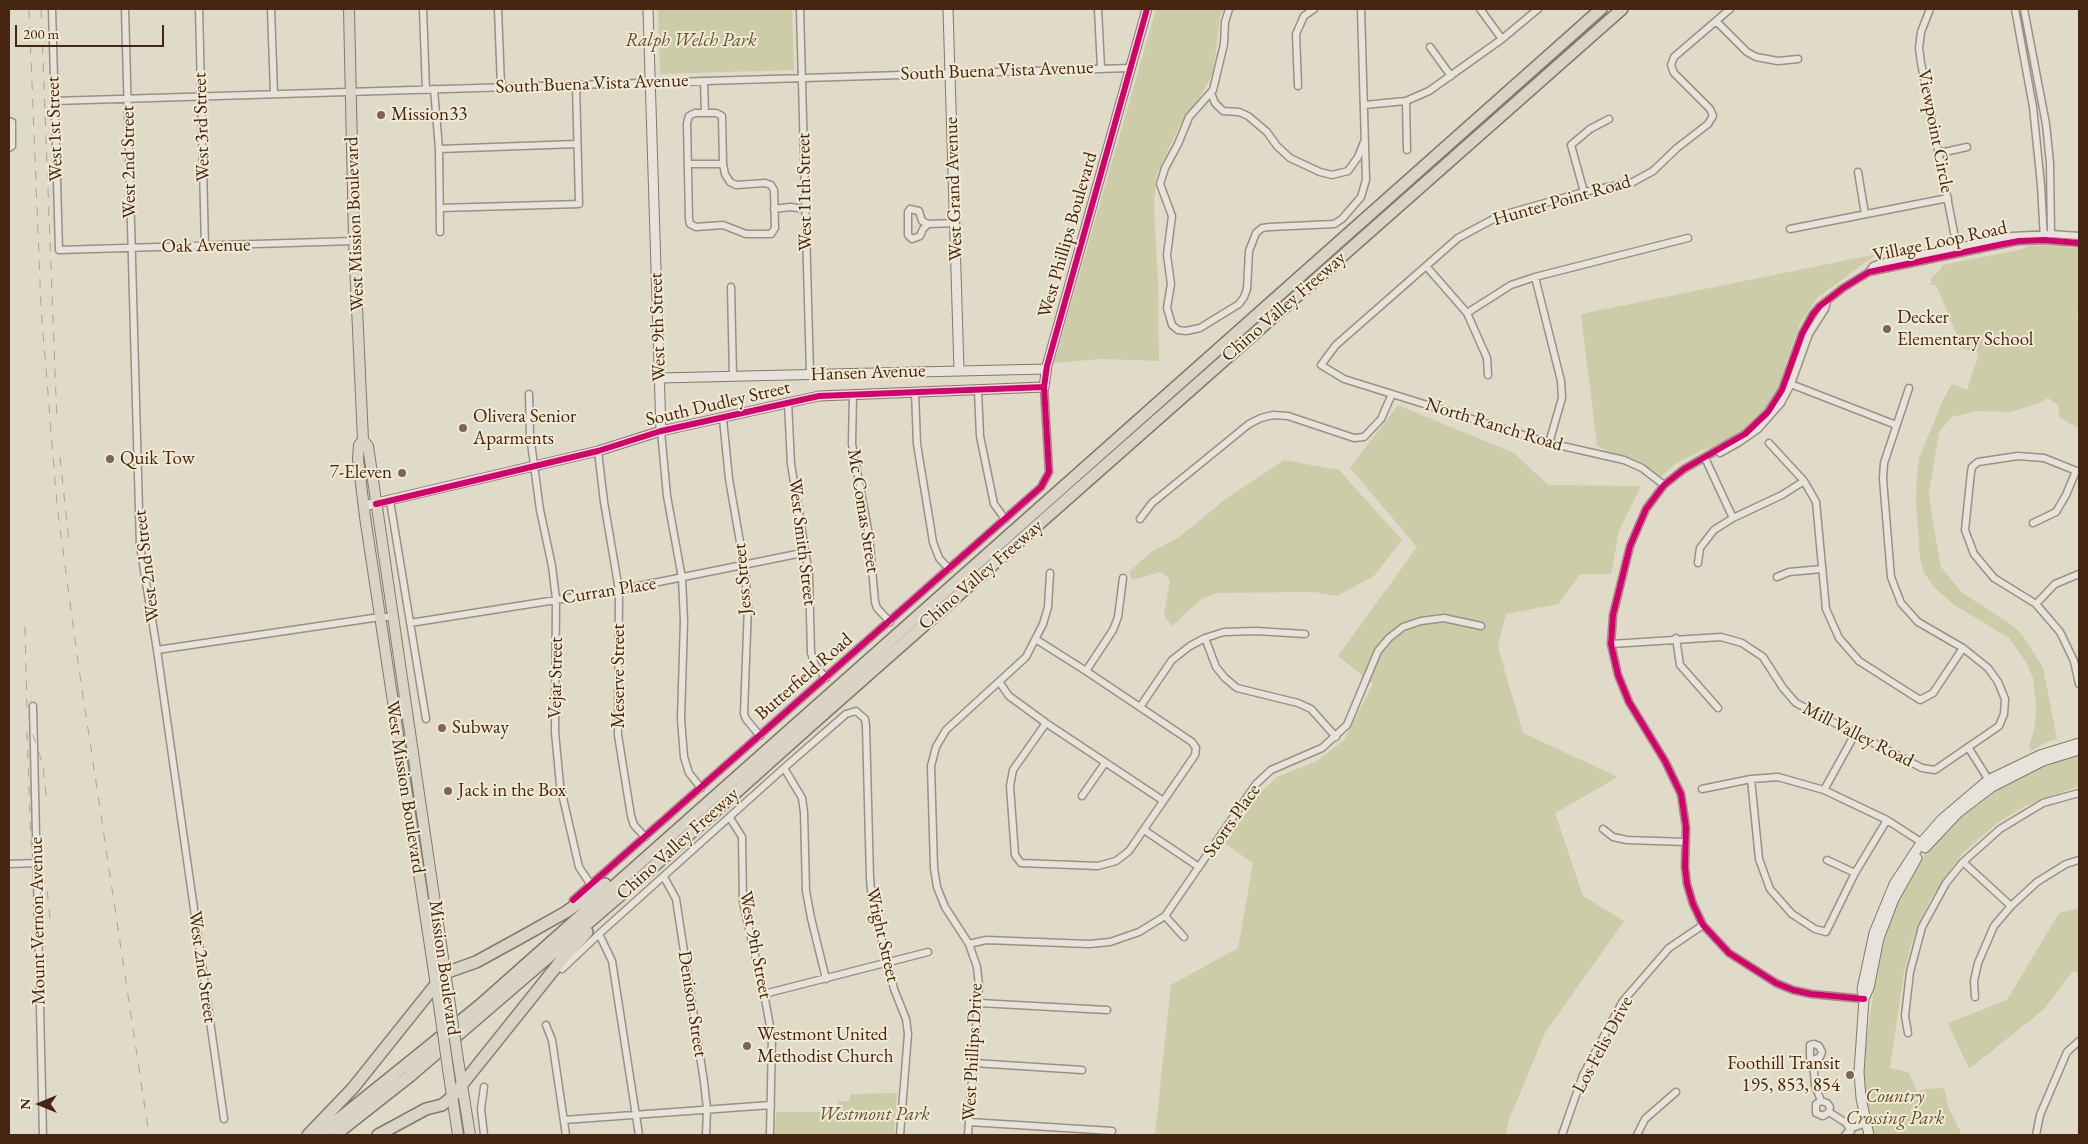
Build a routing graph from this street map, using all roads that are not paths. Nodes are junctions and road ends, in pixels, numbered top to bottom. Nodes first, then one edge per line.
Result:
1 (52, 9) edge
2 (125, 9) edge
3 (199, 9) edge
4 (272, 9) edge
5 (349, 9) edge
6 (423, 9) edge
7 (498, 9) edge
8 (648, 9) edge
9 (800, 9) edge
10 (948, 9) edge
11 (1098, 9) edge
12 (1147, 9) edge
13 (1229, 9) edge
14 (1314, 9) edge
15 (1361, 9) edge
16 (1480, 9) edge
17 (1538, 9) edge
18 (1601, 9) edge
19 (1622, 9) edge
20 (1730, 9) edge
21 (1930, 9) edge
22 (2015, 9) edge
23 (2024, 9) edge
24 (1716, 21) junction
25 (1502, 39) junction
26 (1430, 47) dead end
27 (1798, 59) dead end
28 (1100, 68) junction
29 (1130, 68) junction
30 (950, 74) junction
31 (1451, 76) junction
32 (802, 77) junction
33 (704, 81) junction
34 (650, 82) junction
35 (576, 84) junction
36 (501, 86) junction
37 (1298, 86) dead end
38 (434, 89) junction
39 (426, 90) junction
40 (351, 91) junction
41 (1211, 93) junction
42 (274, 94) junction
43 (201, 96) junction
44 (128, 97) junction
45 (54, 100) junction
46 (1406, 101) junction
47 (1364, 105) junction
48 (705, 112) junction
49 (1609, 119) dead end
50 (9, 121) edge
51 (1366, 139) junction
52 (576, 144) junction
53 (9, 148) edge
54 (1967, 148) dead end
55 (439, 149) junction
56 (1408, 150) dead end
57 (1940, 154) junction
58 (689, 164) junction
59 (723, 164) junction
60 (1858, 172) dead end
61 (1584, 192) junction
62 (1948, 198) junction
63 (440, 208) junction
64 (774, 209) junction
65 (806, 209) junction
66 (1865, 214) junction
67 (956, 223) junction
68 (928, 224) junction
69 (1790, 230) dead end
70 (440, 232) dead end
71 (2051, 234) junction
72 (2079, 236) edge
73 (2044, 237) junction
74 (1688, 238) dead end
75 (354, 241) junction
76 (2079, 243) edge
77 (205, 246) junction
78 (131, 247) junction
79 (59, 250) joint
80 (1958, 250) junction
81 (1426, 266) junction
82 (1534, 277) junction
83 (731, 287) dead end
84 (1467, 313) junction
85 (1322, 365) joint
86 (1046, 369) junction
87 (959, 370) junction
88 (810, 374) junction
89 (1488, 375) dead end
90 (733, 376) junction
91 (660, 378) junction
92 (1788, 383) junction
93 (1044, 387) junction
94 (1909, 388) dead end
95 (978, 391) junction
96 (915, 392) junction
97 (529, 394) dead end
98 (853, 394) junction
99 (1392, 394) junction
100 (788, 402) junction
101 (723, 419) junction
102 (1896, 425) junction
103 (660, 431) junction
104 (363, 440) junction
105 (1549, 443) junction
106 (1769, 444) dead end
107 (598, 451) junction
108 (1704, 458) junction
109 (536, 466) junction
110 (2078, 471) edge
111 (1049, 472) joint
112 (1804, 481) junction
113 (1664, 485) junction
114 (390, 501) junction
115 (376, 504) junction
116 (364, 506) junction
117 (1733, 518) junction
118 (1005, 519) junction
119 (1140, 519) dead end
120 (2033, 523) dead end
121 (807, 552) junction
122 (1698, 564) dead end
123 (744, 565) junction
124 (949, 569) junction
125 (1822, 569) junction
126 (1050, 573) dead end
127 (2079, 574) edge
128 (1777, 577) dead end
129 (682, 578) junction
130 (1122, 578) dead end
131 (619, 590) junction
132 (556, 599) junction
133 (2036, 604) junction
134 (380, 617) junction
135 (392, 617) junction
136 (890, 622) junction
137 (410, 623) junction
138 (1481, 626) dead end
139 (1305, 634) dead end
140 (1205, 638) junction
141 (1676, 638) junction
142 (1037, 640) junction
143 (1611, 644) junction
144 (1962, 648) junction
145 (157, 650) junction
146 (1086, 671) junction
147 (826, 678) junction
148 (1000, 683) junction
149 (2079, 684) edge
150 (33, 706) dead end
151 (1140, 707) junction
152 (1718, 708) dead end
153 (426, 719) dead end
154 (1046, 723) junction
155 (1855, 734) junction
156 (760, 736) junction
157 (1336, 736) junction
158 (2079, 743) edge
159 (1968, 747) junction
160 (2079, 750) edge
161 (1105, 763) junction
162 (784, 768) junction
163 (1751, 779) junction
164 (1990, 783) junction
165 (701, 788) junction
166 (1702, 789) dead end
167 (1824, 790) junction
168 (2079, 793) edge
169 (1082, 796) dead end
170 (1162, 800) junction
171 (730, 818) junction
172 (1887, 820) junction
173 (1604, 829) dead end
174 (1144, 830) junction
175 (645, 838) junction
176 (663, 842) junction
177 (1686, 842) junction
178 (1924, 844) junction
179 (1827, 860) dead end
180 (2079, 860) edge
181 (1963, 862) junction
182 (36, 863) junction
183 (9, 864) edge
184 (1199, 867) junction
185 (1855, 873) junction
186 (645, 874) junction
187 (664, 877) junction
188 (591, 885) junction
189 (573, 900) dead end
190 (2011, 906) junction
191 (1165, 916) junction
192 (1703, 925) junction
193 (598, 934) junction
194 (1184, 937) dead end
195 (969, 944) junction
196 (928, 952) dead end
197 (887, 964) junction
198 (562, 969) dead end
199 (445, 973) junction
200 (826, 979) junction
201 (435, 986) junction
202 (764, 994) junction
203 (1975, 997) dead end
204 (1864, 999) junction
205 (979, 1003) junction
206 (1108, 1010) dead end
207 (546, 1026) dead end
208 (1908, 1033) dead end
209 (2079, 1041) edge
210 (1813, 1060) dead end
211 (974, 1062) junction
212 (1082, 1070) dead end
213 (484, 1087) dead end
214 (462, 1088) junction
215 (1676, 1092) dead end
216 (452, 1097) junction
217 (1821, 1101) junction
218 (771, 1105) junction
219 (707, 1109) junction
220 (1829, 1112) junction
221 (636, 1116) junction
222 (224, 1119) dead end
223 (564, 1120) junction
224 (969, 1122) junction
225 (1867, 1129) edge
226 (1112, 1131) dead end
227 (1851, 1131) junction
228 (42, 1135) edge
229 (308, 1135) edge
230 (319, 1135) edge
231 (335, 1135) edge
232 (378, 1135) edge
233 (458, 1135) edge
234 (470, 1135) edge
235 (484, 1135) edge
236 (566, 1135) edge
237 (639, 1135) edge
238 (706, 1135) edge
239 (770, 1135) edge
240 (900, 1135) edge
241 (968, 1135) edge
242 (1562, 1135) edge
243 (1637, 1135) edge
244 (1845, 1135) edge
245 (2036, 1135) edge

1 - 45 street, West 1st Street
2 - 44 street, West 2nd Street
3 - 43 street, West 3rd Street
4 - 42 street
5 - 40 main road, West Mission Boulevard
6 - 39 street
7 - 36 street
8 - 34 street, West 9th Street
9 - 32 street, West 11th Street
10 - 30 street, West Grand Avenue
11 - 28 street
12 - 29 street, West Phillips Boulevard
13 - 41 street
14 - 37 street
15 - 47 street
16 - 25 street
17 - 25 street
18 - 176 highway, Chino Valley Freeway
19 - 186 highway, Chino Valley Freeway
20 - 24 street
21 - 57 street, Viewpoint Circle
22 - 73 street
23 - 71 street
24 - 27 street
24 - 61 street, Hunter Point Road
25 - 31 street
26 - 31 street
28 - 29 street, South Buena Vista Avenue
28 - 30 street, South Buena Vista Avenue
29 - 86 street, West Phillips Boulevard
30 - 32 street, South Buena Vista Avenue
30 - 67 street, West Grand Avenue
31 - 46 street
32 - 33 street, South Buena Vista Avenue
32 - 65 street, West 11th Street
33 - 34 street, South Buena Vista Avenue
33 - 48 street
34 - 35 street, South Buena Vista Avenue
34 - 91 street, West 9th Street
35 - 36 street, South Buena Vista Avenue
35 - 52 street
36 - 38 street, South Buena Vista Avenue
38 - 39 street, South Buena Vista Avenue
38 - 55 street
39 - 40 street, South Buena Vista Avenue
40 - 42 street, South Buena Vista Avenue
40 - 75 main road, West Mission Boulevard
41 - 51 street
41 - 51 street
42 - 43 street, South Buena Vista Avenue
43 - 44 street, South Buena Vista Avenue
43 - 77 street, West 3rd Street
44 - 45 street, South Buena Vista Avenue
44 - 78 street, West 2nd Street
45 - 79 street, West 1st Street
46 - 47 street
46 - 56 street
47 - 51 street
48 - 58 street
48 - 59 street
49 - 61 street
50 - 53 street
52 - 55 street
52 - 63 street
54 - 57 street
55 - 63 street
57 - 62 street, Viewpoint Circle
58 - 59 street
58 - 64 street
59 - 64 street
60 - 66 street
61 - 81 street, Hunter Point Road
62 - 66 street
62 - 80 street, Viewpoint Circle
63 - 70 street
64 - 65 street
65 - 88 street, West 11th Street
66 - 69 street
67 - 68 street
67 - 87 street, West Grand Avenue
68 - 68 street
71 - 72 street, Village Loop Road
71 - 73 street, Village Loop Road
73 - 76 street, Village Loop Road
73 - 80 street, Village Loop Road
74 - 82 street
75 - 77 street, Oak Avenue
75 - 104 main road, West Mission Boulevard
77 - 78 street, Oak Avenue
78 - 79 street, Oak Avenue
78 - 145 street, West 2nd Street
80 - 92 street, Village Loop Road
81 - 84 street
81 - 85 street, Hunter Point Road
82 - 84 street
82 - 105 street
83 - 90 street
84 - 89 street
85 - 99 street, North Ranch Road
86 - 87 street, Hansen Avenue
86 - 93 street, West Phillips Boulevard
87 - 88 street, Hansen Avenue
88 - 90 street, Hansen Avenue
90 - 91 street, Hansen Avenue
91 - 103 street, West 9th Street
92 - 102 street
92 - 108 street, Village Loop Road
93 - 95 street, South Dudley Street
93 - 111 street, West Phillips Boulevard
94 - 102 street
95 - 96 street, South Dudley Street
95 - 118 street
96 - 98 street, South Dudley Street
96 - 124 street
97 - 109 street, Vejar Street
98 - 100 street, South Dudley Street
98 - 136 street, Mc Comas Street
99 - 105 street, North Ranch Road
99 - 119 street
100 - 101 street, South Dudley Street
100 - 121 street, West Smith Street
101 - 103 street, South Dudley Street
101 - 123 street, Jess Street
102 - 144 street
103 - 107 street, South Dudley Street
103 - 129 street, West 9th Street
104 - 115 main road, West Mission Boulevard
104 - 116 main road, West Mission Boulevard
105 - 113 street, North Ranch Road
106 - 112 street
107 - 109 street, South Dudley Street
107 - 131 street, Meserve Street
108 - 113 street, Village Loop Road
108 - 117 street
109 - 114 street, South Dudley Street
109 - 132 street, Vejar Street
110 - 120 street
110 - 133 street
111 - 118 street, Butterfield Road
112 - 117 street
112 - 125 street
113 - 143 street, Village Loop Road
114 - 115 street, South Dudley Street
114 - 137 street, West Mission Boulevard
115 - 116 street, South Dudley Street
115 - 135 main road, Mission Boulevard
116 - 134 main road, West Mission Boulevard
117 - 122 street
118 - 124 street, Butterfield Road
121 - 123 street, Curran Place
121 - 147 street, West Smith Street
123 - 129 street, Curran Place
123 - 156 street, Jess Street
124 - 136 street, Butterfield Road
125 - 128 street
125 - 144 street
126 - 142 street, West Phillips Drive
127 - 133 street
129 - 131 street, Curran Place
129 - 165 street, West 9th Street
130 - 146 street
131 - 132 street, Curran Place
131 - 175 street, Meserve Street
132 - 137 street, Curran Place
132 - 188 street, Vejar Street
133 - 149 street
134 - 135 street
134 - 145 street
134 - 201 main road, West Mission Boulevard
135 - 199 main road, Mission Boulevard
136 - 147 street, Butterfield Road
137 - 153 street, West Mission Boulevard
138 - 157 street, Storrs Place
139 - 140 street
140 - 151 street
140 - 157 street
141 - 143 street, Mill Valley Road
141 - 152 street
141 - 155 street, Mill Valley Road
142 - 146 street
142 - 148 street, West Phillips Drive
143 - 177 street, Village Loop Road
144 - 159 street, Mill Valley Road
145 - 222 street, West 2nd Street
146 - 151 street
147 - 156 street, Butterfield Road
148 - 154 street
148 - 195 street, West Phillips Drive
150 - 182 street, Mount Vernon Avenue
151 - 170 street
154 - 161 street
154 - 174 street
155 - 159 street, Mill Valley Road
155 - 167 street
156 - 165 street, Butterfield Road
157 - 184 street, Storrs Place
158 - 164 street
159 - 164 street
160 - 164 street
161 - 169 street
161 - 170 street
162 - 171 street
162 - 197 street, Wright Street
162 - 200 street
163 - 166 street
163 - 167 street
163 - 185 street
164 - 178 street
165 - 175 street, Butterfield Road
167 - 172 street
168 - 181 street
170 - 174 street
171 - 187 street
171 - 202 street, West 9th Street
172 - 178 street
172 - 185 street
173 - 177 street
174 - 184 street
175 - 188 street, Butterfield Road
176 - 199 highway
176 - 230 highway, Chino Valley Freeway
177 - 192 street, Village Loop Road
178 - 204 street
179 - 185 street
180 - 190 street
181 - 190 street
181 - 208 street
182 - 183 street
182 - 228 street, Mount Vernon Avenue
184 - 191 street, Storrs Place
186 - 214 highway
186 - 231 highway, Chino Valley Freeway
187 - 193 street
187 - 219 street, Denison Street
188 - 189 street, Butterfield Road
190 - 203 street
191 - 194 street
191 - 195 street, Storrs Place
192 - 204 street, Village Loop Road
192 - 242 street, Los Felis Drive
193 - 198 street
193 - 221 street
195 - 205 street, West Phillips Drive
196 - 197 street
197 - 200 street
197 - 240 street, Wright Street
199 - 201 highway
199 - 214 main road, Mission Boulevard, bridge
200 - 202 street
201 - 216 main road, West Mission Boulevard, bridge
201 - 229 highway
202 - 218 street, West 9th Street
204 - 225 street
205 - 206 street
205 - 211 street, West Phillips Drive
207 - 223 street
209 - 245 street
210 - 217 street
211 - 212 street
211 - 224 street, West Phillips Drive
213 - 235 street
214 - 216 highway
214 - 234 main road, Mission Boulevard
215 - 243 street
216 - 232 highway
216 - 233 main road, West Mission Boulevard
217 - 220 street
217 - 220 street
218 - 219 street
218 - 239 street, West 9th Street
219 - 221 street
219 - 238 street, Denison Street
220 - 227 street
221 - 223 street
221 - 237 street
223 - 236 street
224 - 226 street
224 - 241 street, West Phillips Drive
225 - 227 street
227 - 244 street

